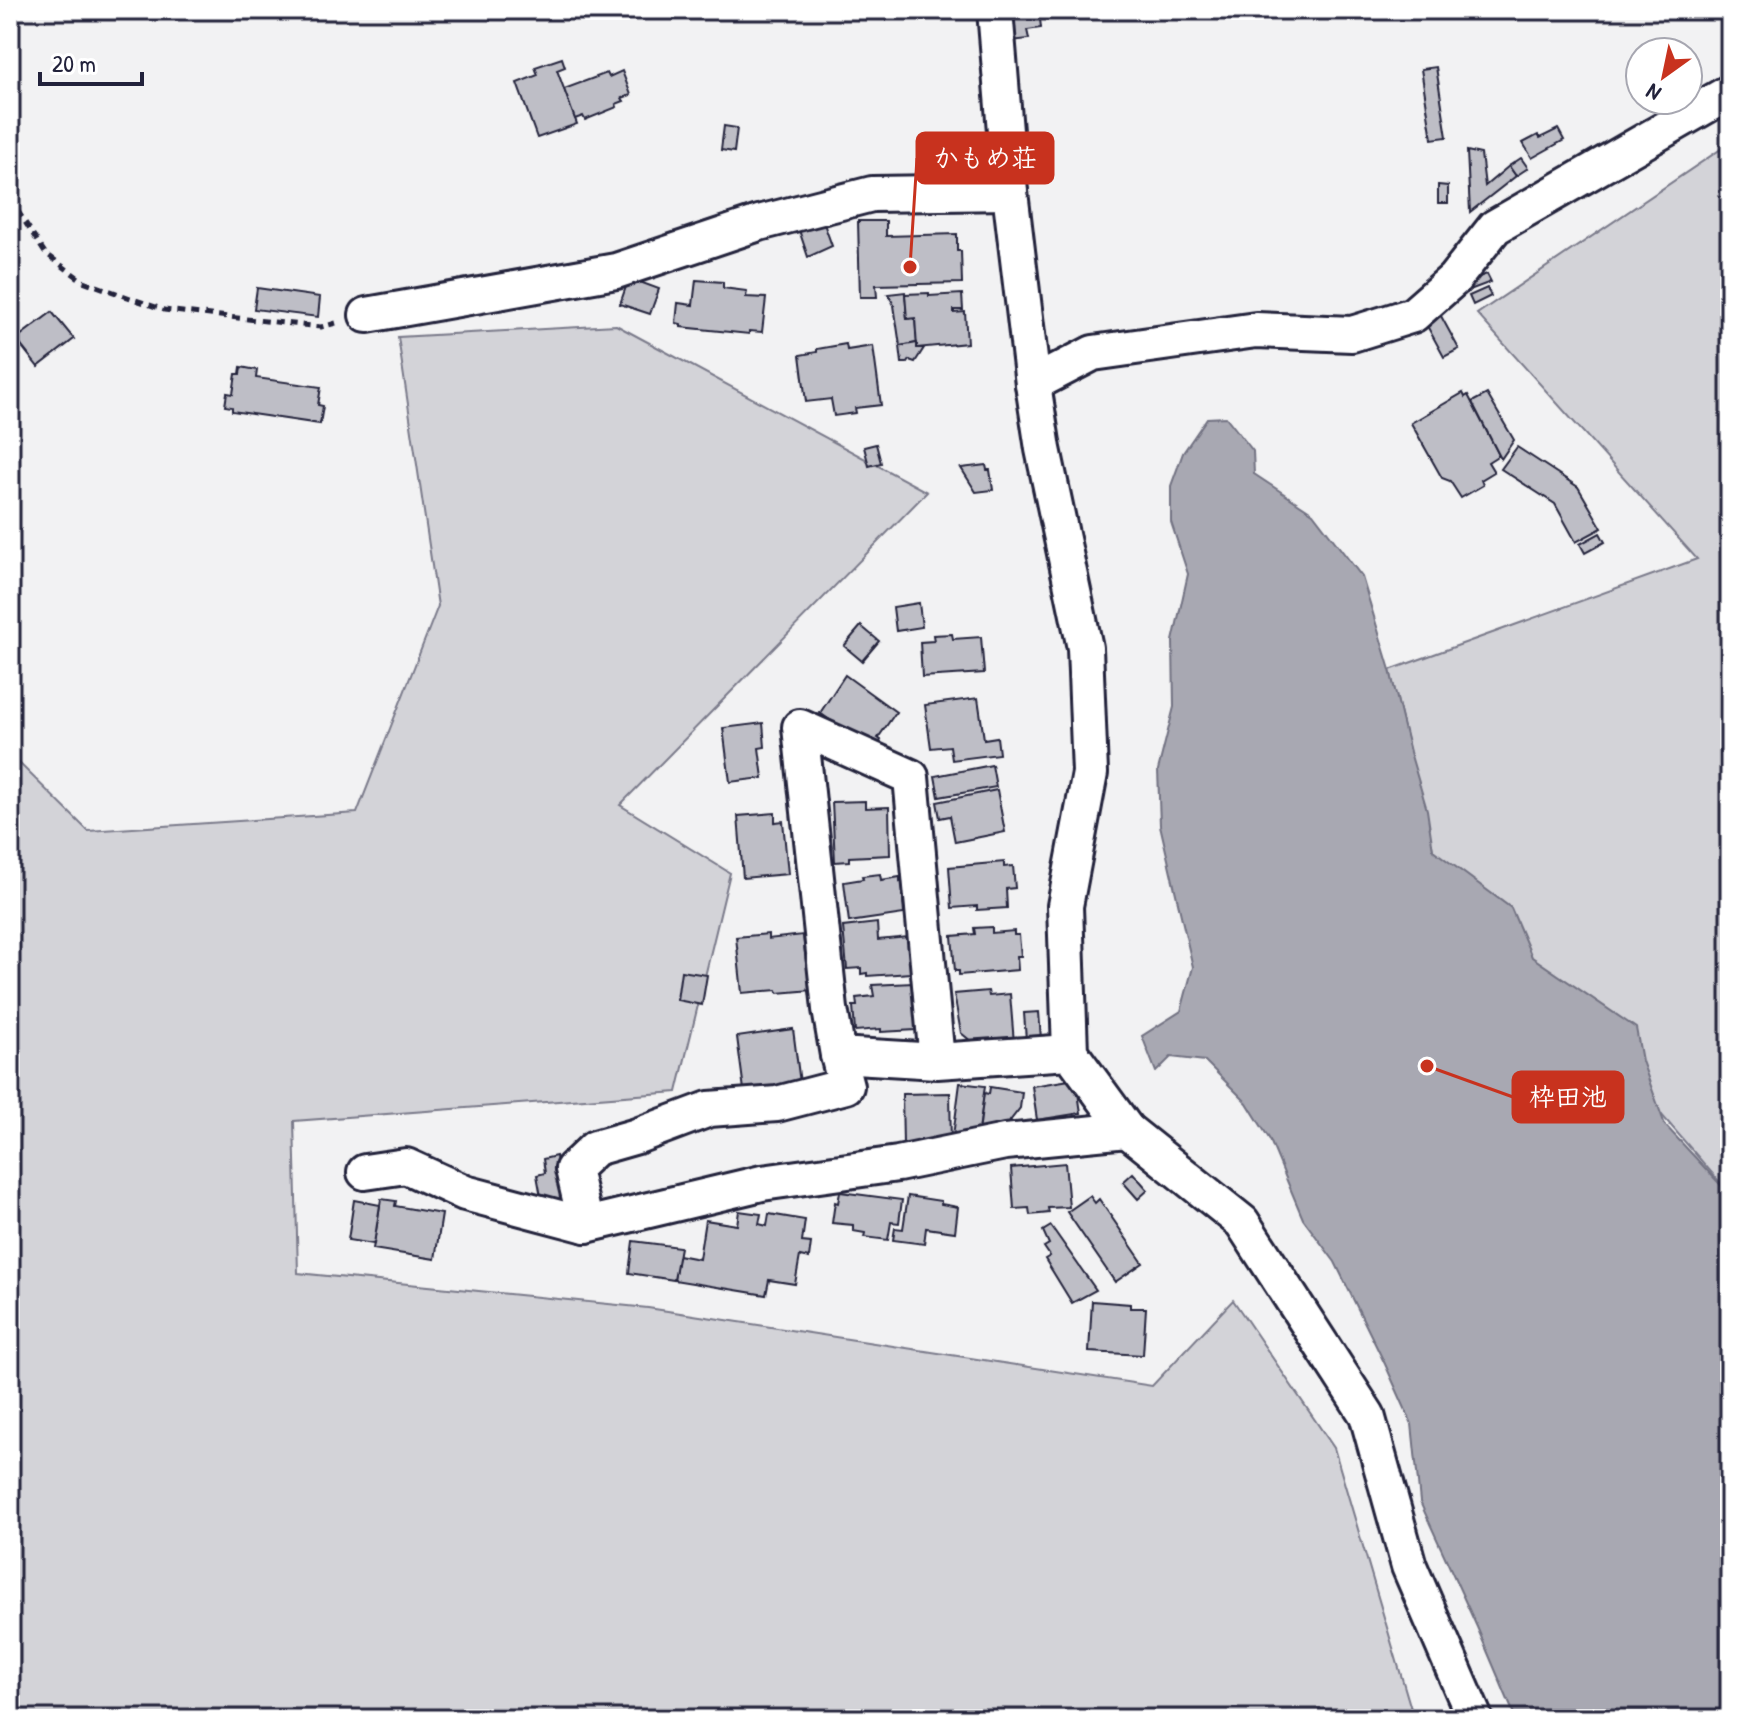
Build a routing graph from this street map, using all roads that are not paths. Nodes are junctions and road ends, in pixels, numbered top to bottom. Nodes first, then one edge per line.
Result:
1 (995, 10) edge
2 (1730, 92) edge
3 (1010, 192) junction
4 (367, 315) road end
5 (1033, 384) junction
6 (1070, 1052) junction
7 (838, 1055) junction
8 (937, 1061) junction
9 (1127, 1130) junction
10 (365, 1172) dead end
11 (586, 1225) junction
12 (1475, 1719) edge

1 - 3 street
2 - 5 street
3 - 4 street
3 - 5 street
5 - 6 street
6 - 8 street
6 - 9 street
7 - 8 street
7 - 8 street
7 - 11 street
9 - 11 street
9 - 12 street
10 - 11 street

